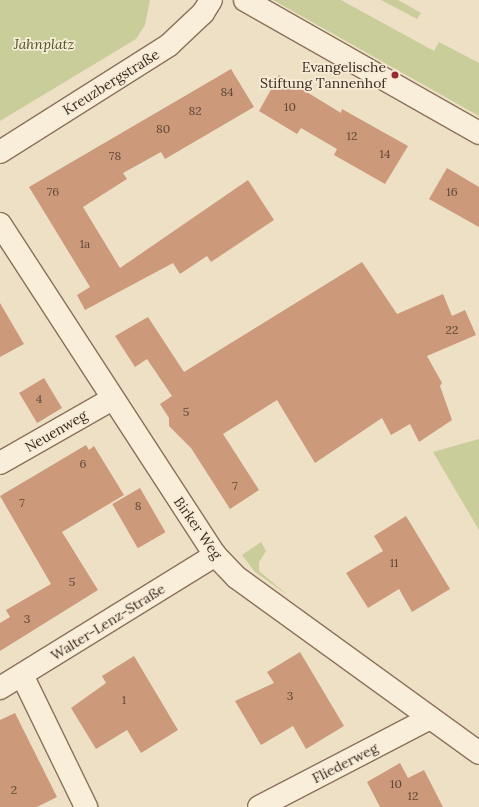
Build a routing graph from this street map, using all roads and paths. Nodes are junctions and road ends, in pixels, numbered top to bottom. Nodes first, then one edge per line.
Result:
1 (211, 0) edge
2 (244, 0) edge
3 (479, 133) edge
4 (0, 152) edge
5 (0, 224) edge
6 (112, 398) junction
7 (0, 463) edge
8 (215, 556) junction
9 (22, 675) junction
10 (0, 688) edge
11 (430, 718) junction
12 (479, 753) edge
13 (86, 807) edge
14 (259, 807) edge

1 - 4 street, Kreuzbergstraße
2 - 3 street
5 - 6 street, Birker Weg
6 - 7 street, Neuenweg
6 - 8 street, Birker Weg
8 - 9 street, Walter-Lenz-Straße
8 - 11 street, Birker Weg
9 - 10 street, Walter-Lenz-Straße
9 - 13 street
11 - 12 street, Birker Weg
11 - 14 street, Fliederweg

